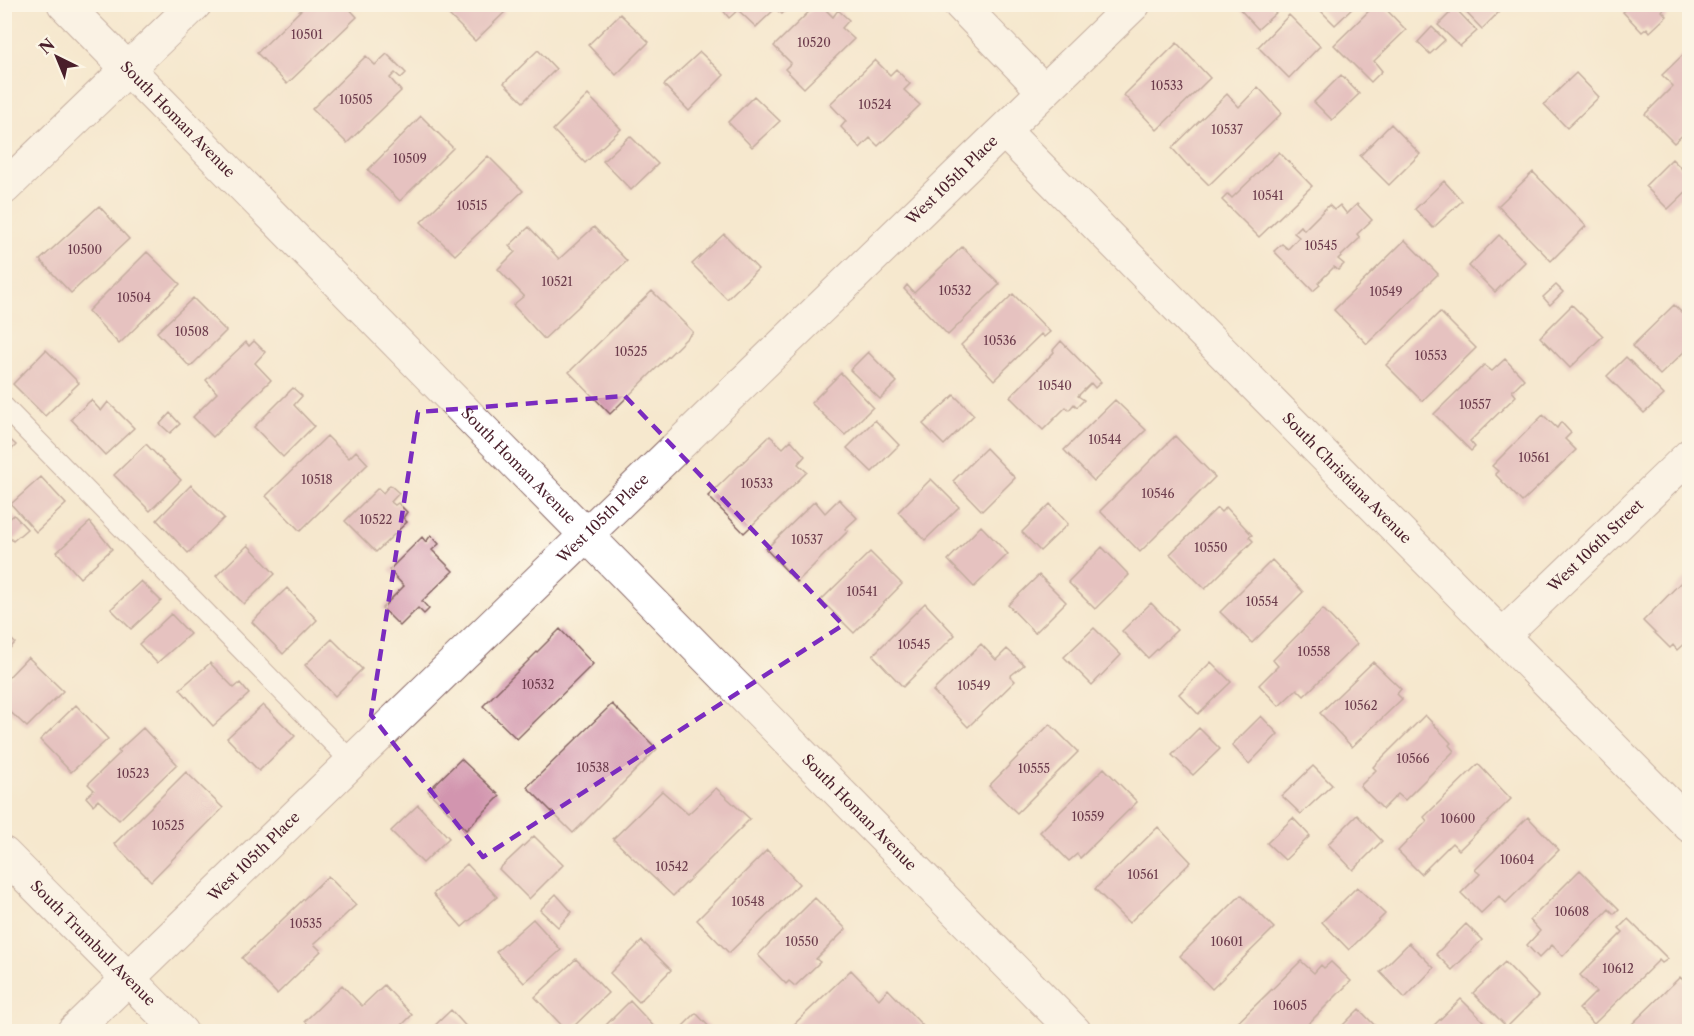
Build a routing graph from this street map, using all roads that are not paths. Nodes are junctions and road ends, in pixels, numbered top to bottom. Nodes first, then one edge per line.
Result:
1 (64, 4) edge
2 (195, 4) edge
3 (960, 4) edge
4 (1134, 4) edge
5 (127, 69) junction
6 (1044, 91) junction
7 (1004, 131) junction
8 (4, 188) edge
9 (4, 407) edge
10 (1689, 455) edge
11 (586, 535) junction
12 (1502, 636) junction
13 (352, 762) junction
14 (1689, 826) edge
15 (4, 854) edge
16 (128, 978) junction
17 (73, 1032) edge
18 (181, 1032) edge
19 (1075, 1032) edge

1 - 5 street, South Homan Avenue
2 - 5 street
3 - 6 street
4 - 6 street, West 105th Place
5 - 8 street
5 - 11 street, South Homan Avenue
6 - 7 street, West 105th Place
7 - 11 street, West 105th Place
7 - 12 street, South Christiana Avenue
9 - 13 lane
10 - 12 street, West 106th Street
11 - 13 street, West 105th Place
11 - 19 street, South Homan Avenue
12 - 14 street, South Christiana Avenue
13 - 16 street, West 105th Place
15 - 16 street, South Trumbull Avenue
16 - 17 street, West 105th Place
16 - 18 street, South Trumbull Avenue

